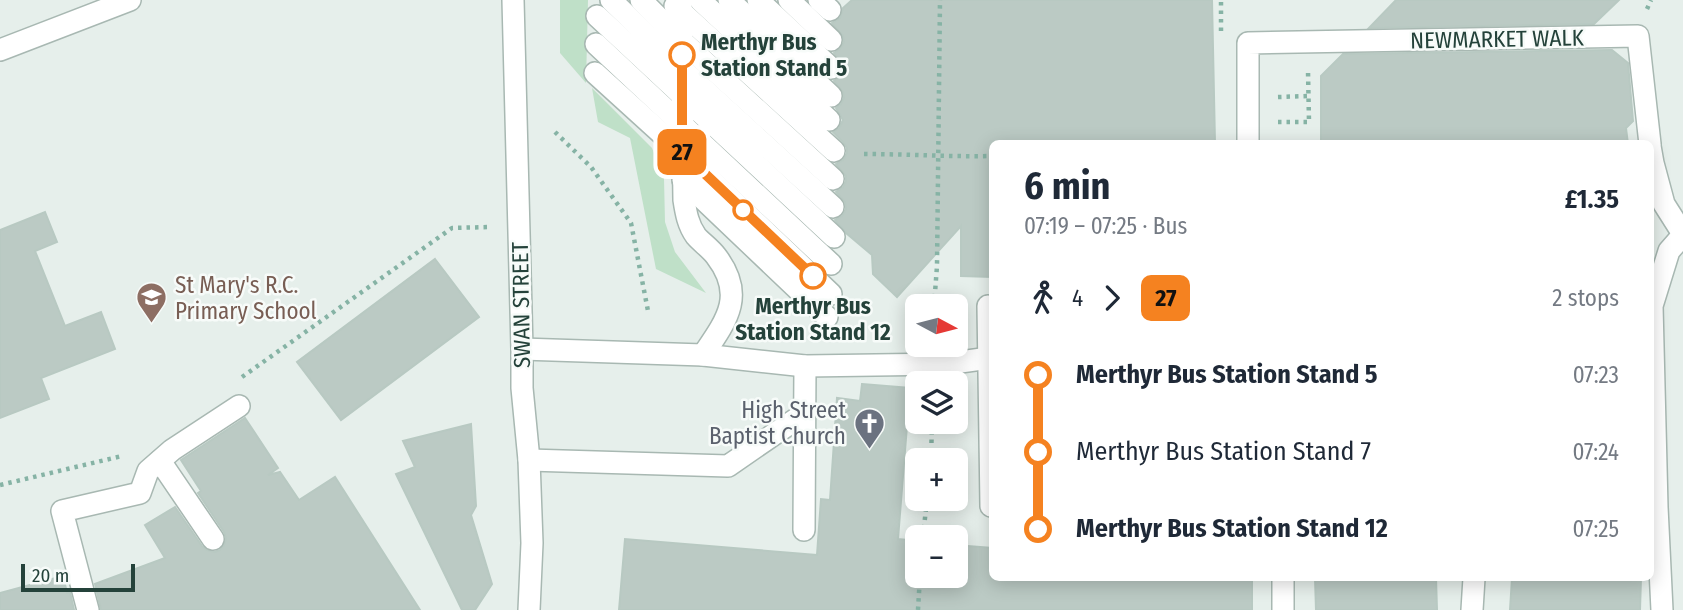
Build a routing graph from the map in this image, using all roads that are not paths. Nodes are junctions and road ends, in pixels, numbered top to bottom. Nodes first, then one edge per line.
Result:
1 (130, 0) edge
2 (513, 0) edge
3 (641, 0) edge
4 (700, 0) edge
5 (729, 0) edge
6 (758, 0) edge
7 (789, 0) edge
8 (677, 4) edge
9 (604, 8) edge
10 (681, 40) junction
11 (831, 40) dead end
12 (596, 44) dead end
13 (0, 50) edge
14 (831, 68) dead end
15 (682, 69) junction
16 (595, 73) dead end
17 (682, 96) junction
18 (831, 96) dead end
19 (829, 120) dead end
20 (682, 125) junction
21 (1248, 140) edge
22 (1649, 140) edge
23 (834, 151) dead end
24 (682, 152) junction
25 (1654, 167) edge
26 (833, 179) dead end
27 (683, 180) junction
28 (833, 207) dead end
29 (834, 237) dead end
30 (1671, 242) edge
31 (831, 264) dead end
32 (831, 294) dead end
33 (1654, 299) edge
34 (988, 306) dead end
35 (827, 317) dead end
36 (522, 349) junction
37 (703, 355) junction
38 (989, 358) joint
39 (805, 366) junction
40 (239, 406) dead end
41 (805, 413) junction
42 (529, 460) junction
43 (160, 461) junction
44 (1654, 507) edge
45 (804, 530) dead end
46 (213, 539) dead end
47 (1283, 581) edge
48 (1474, 581) edge
49 (88, 610) edge
50 (529, 610) edge
51 (1283, 610) edge
52 (1472, 610) edge
53 (1662, 610) edge

1 - 13 street
2 - 36 street, SWAN STREET
3 - 10 street
4 - 19 street
5 - 18 street
6 - 14 street
7 - 11 street
8 - 10 street
8 - 23 street
9 - 15 street
9 - 17 street
10 - 15 street
10 - 26 street
12 - 20 street
15 - 17 street
15 - 28 street
16 - 24 street
17 - 20 street
17 - 29 street
20 - 24 street
20 - 31 street
21 - 22 street, NEWMARKET WALK
24 - 27 street
24 - 32 street
25 - 30 street, NEWMARKET WALK
27 - 35 street
27 - 37 street
30 - 33 street
34 - 38 street
36 - 37 street
36 - 42 street, SWAN STREET
37 - 39 street
38 - 39 street
39 - 41 street
40 - 43 street
41 - 42 street
41 - 45 street
42 - 50 street, SWAN STREET
43 - 46 street
43 - 49 street
44 - 53 street
47 - 51 street
48 - 52 street

